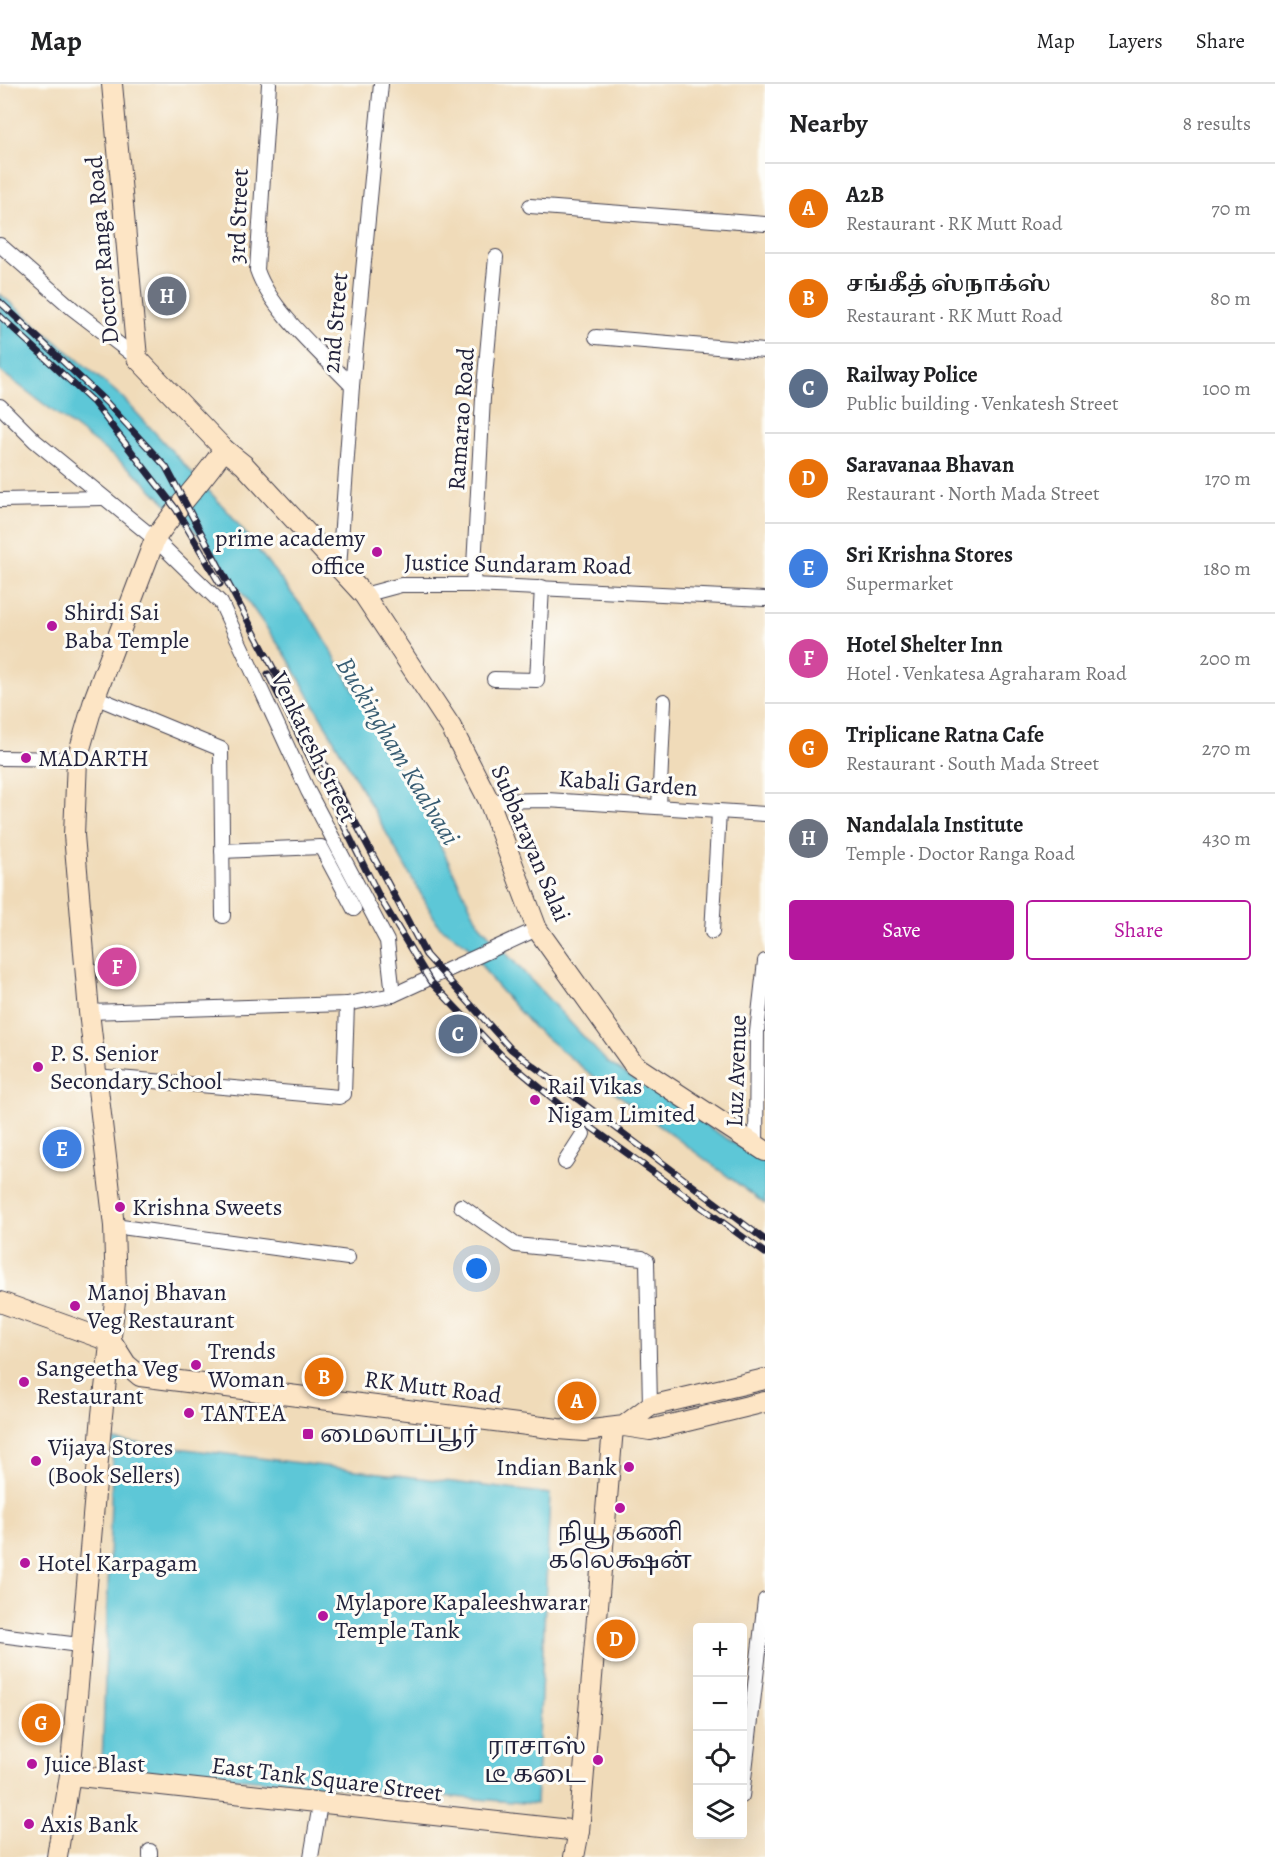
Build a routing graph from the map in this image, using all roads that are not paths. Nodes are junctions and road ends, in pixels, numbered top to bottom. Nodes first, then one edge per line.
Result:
1 (112, 84) edge
2 (269, 84) edge
3 (381, 84) edge
4 (530, 206) dead end
5 (765, 224) edge
6 (0, 246) edge
7 (496, 257) dead end
8 (596, 337) dead end
9 (765, 351) edge
10 (137, 358) junction
11 (352, 386) junction
12 (0, 406) edge
13 (225, 449) junction
14 (103, 498) junction
15 (0, 500) edge
16 (155, 539) junction
17 (339, 568) junction
18 (473, 585) junction
19 (542, 587) junction
20 (364, 594) junction
21 (765, 599) edge
22 (494, 679) dead end
23 (94, 696) junction
24 (664, 701) dead end
25 (0, 758) edge
26 (77, 759) junction
27 (489, 801) junction
28 (659, 807) junction
29 (719, 812) junction
30 (765, 814) edge
31 (222, 851) junction
32 (354, 909) dead end
33 (223, 916) dead end
34 (529, 932) junction
35 (712, 932) dead end
36 (765, 961) edge
37 (399, 993) junction
38 (347, 1004) junction
39 (89, 1012) junction
40 (761, 1032) edge
41 (96, 1076) junction
42 (583, 1134) dead end
43 (761, 1148) edge
44 (565, 1162) dead end
45 (461, 1206) dead end
46 (114, 1226) junction
47 (348, 1258) dead end
48 (0, 1302) edge
49 (112, 1342) junction
50 (765, 1379) edge
51 (765, 1402) edge
52 (650, 1406) junction
53 (618, 1427) junction
54 (765, 1600) edge
55 (0, 1635) edge
56 (80, 1646) junction
57 (70, 1775) junction
58 (743, 1785) edge
59 (320, 1804) junction
60 (579, 1831) junction
61 (57, 1857) edge
62 (310, 1857) edge
63 (574, 1857) edge

1 - 10 street, Doctor Ranga Road
2 - 11 street, 3rd Street
3 - 11 street, 2nd Street
4 - 5 street
6 - 10 street
7 - 18 street, Ramarao Road
8 - 9 street
10 - 13 street, Doctor Ranga Road
11 - 17 street, 2nd Street
12 - 14 street, Venkatesh Street
13 - 16 street
13 - 17 street
14 - 15 street
14 - 16 street, Venkatesh Street
16 - 23 street
16 - 37 street, Venkatesh Street
17 - 20 street
18 - 19 street, Justice Sundaram Road
18 - 20 street, Justice Sundaram Road
19 - 21 street, Justice Sundaram Road
19 - 22 street
20 - 27 street, Subbarayan Salai
23 - 26 street
23 - 31 street
24 - 28 street
25 - 26 street
26 - 39 street
27 - 28 street, Kabali Garden
27 - 34 street, Subbarayan Salai
28 - 29 street, Kabali Garden
29 - 30 street, Kabali Garden
29 - 35 street
31 - 32 street
31 - 33 street
34 - 37 street
34 - 43 street, Subbarayan Salai
36 - 40 street, Luz Avenue
37 - 38 street
38 - 39 street
38 - 41 street
39 - 41 street
40 - 43 street, Luz Avenue
41 - 46 street
42 - 44 street
45 - 52 street
46 - 47 street
46 - 49 street
48 - 49 street
49 - 53 street, RK Mutt Road
49 - 56 street
50 - 52 street
51 - 53 street, RK Mutt Road
52 - 53 street
53 - 60 street
54 - 58 street
55 - 56 street
56 - 57 street
57 - 59 street, East Tank Square Street
57 - 61 street
59 - 60 street, East Tank Square Street
59 - 62 street
60 - 63 street

